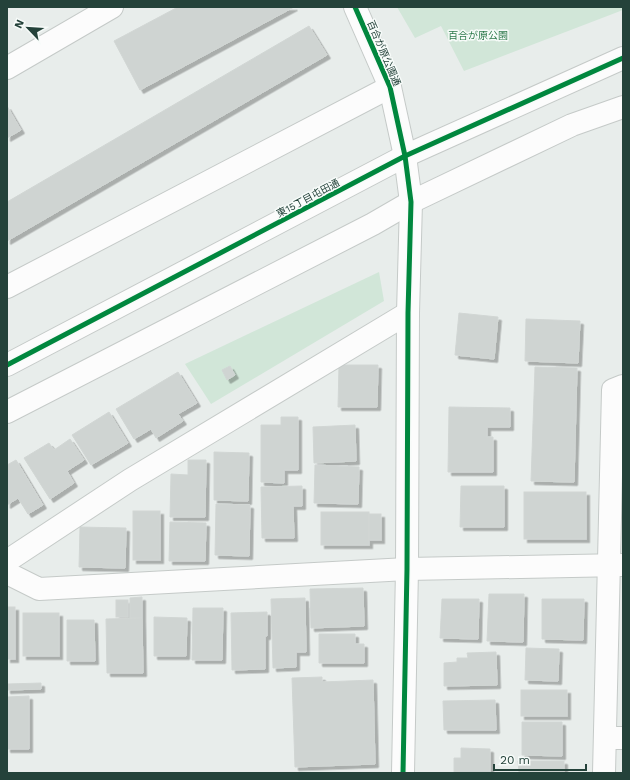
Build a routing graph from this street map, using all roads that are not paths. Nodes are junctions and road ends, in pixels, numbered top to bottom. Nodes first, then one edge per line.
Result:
1 (112, 7) edge
2 (355, 7) edge
3 (623, 58) edge
4 (7, 68) edge
5 (390, 87) junction
6 (623, 107) edge
7 (405, 156) junction
8 (411, 202) junction
9 (7, 287) edge
10 (408, 313) junction
11 (7, 365) edge
12 (623, 386) edge
13 (7, 412) edge
14 (7, 561) edge
15 (616, 565) edge
16 (406, 569) junction
17 (7, 573) edge
18 (614, 738) edge
19 (403, 773) edge
20 (604, 773) edge

1 - 4 street
2 - 5 street, 百合が原公園通
3 - 7 street, 東15丁目屯田通
5 - 7 street, 百合が原公園通
5 - 9 street
6 - 8 street
7 - 8 street, 百合が原公園通
7 - 11 street, 東15丁目屯田通
8 - 10 street, 百合が原公園通
8 - 13 street
10 - 14 street
10 - 16 street, 百合が原公園通
12 - 15 street
15 - 16 street
15 - 18 street
16 - 17 street
16 - 19 street, 百合が原公園通
18 - 20 street

